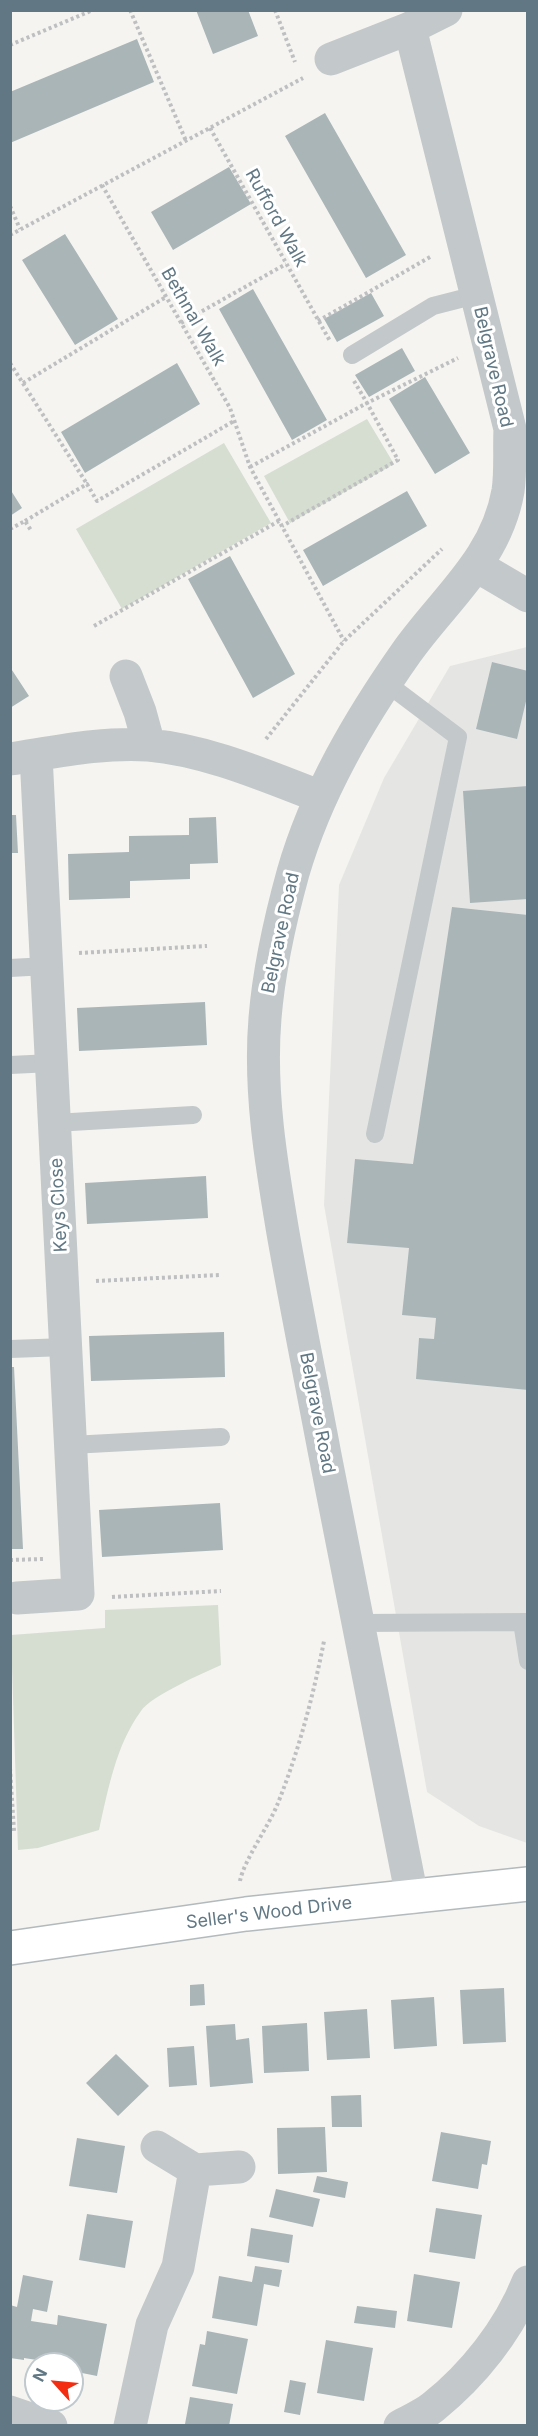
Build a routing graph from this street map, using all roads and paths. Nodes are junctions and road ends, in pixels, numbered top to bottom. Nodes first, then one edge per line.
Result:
1 (93, 10) edge
2 (130, 10) edge
3 (275, 10) edge
4 (446, 10) edge
5 (410, 28) junction
6 (10, 45) edge
7 (331, 59) dead end
8 (210, 128) junction
9 (186, 141) junction
10 (102, 185) junction
11 (10, 206) edge
12 (20, 229) junction
13 (10, 235) edge
14 (462, 239) junction
15 (286, 264) junction
16 (476, 295) junction
17 (166, 297) junction
18 (181, 323) junction
19 (489, 343) junction
20 (352, 355) dead end
21 (10, 363) edge
22 (23, 383) junction
23 (367, 403) junction
24 (234, 421) junction
25 (250, 467) junction
26 (87, 484) junction
27 (25, 521) junction
28 (279, 521) junction
29 (282, 526) junction
30 (10, 530) edge
31 (32, 532) dead end
32 (448, 543) dead end
33 (477, 566) junction
34 (528, 596) edge
35 (94, 626) dead end
36 (344, 640) junction
37 (126, 676) dead end
38 (385, 682) junction
39 (149, 745) junction
40 (23, 757) edge
41 (243, 768) junction
42 (321, 796) junction
43 (207, 946) dead end
44 (46, 960) junction
45 (10, 968) edge
46 (52, 1063) junction
47 (10, 1065) edge
48 (193, 1115) dead end
49 (54, 1123) junction
50 (375, 1134) dead end
51 (219, 1275) dead end
52 (63, 1283) junction
53 (66, 1347) junction
54 (10, 1349) edge
55 (221, 1437) dead end
56 (71, 1445) junction
57 (221, 1591) dead end
58 (78, 1594) junction
59 (17, 1598) dead end
60 (525, 1622) edge
61 (358, 1623) junction
62 (528, 1661) edge
63 (10, 1768) edge
64 (10, 1832) edge
65 (528, 1884) edge
66 (412, 1897) junction
67 (246, 1914) junction
68 (10, 1948) edge
69 (157, 2147) dead end
70 (239, 2167) dead end
71 (195, 2170) junction
72 (528, 2282) edge
73 (10, 2412) edge
74 (438, 2417) edge
75 (51, 2426) edge
76 (130, 2426) edge
77 (400, 2426) edge

1 - 6 path
2 - 9 path
3 - 8 path
4 - 5 street
5 - 7 street
5 - 14 street, Belgrave Road
8 - 9 path
8 - 15 path, Rufford Walk
9 - 10 path
10 - 12 path
10 - 17 path, Bethnal Walk
11 - 12 path
12 - 13 path
14 - 15 path, Rufford Walk
14 - 16 street, Belgrave Road
15 - 18 path
16 - 19 street, Belgrave Road
16 - 20 lane
17 - 18 path, Bethnal Walk
17 - 22 path
18 - 24 path, Bethnal Walk
19 - 23 path
19 - 33 street, Belgrave Road
21 - 22 path
22 - 26 path
23 - 25 path
23 - 29 path
24 - 25 path, Bethnal Walk
24 - 26 path
25 - 28 path, Bethnal Walk
26 - 27 path
27 - 30 path
27 - 31 path
28 - 29 path, Bethnal Walk
28 - 35 path
29 - 36 path, Bethnal Walk
32 - 36 path
33 - 34 street
33 - 38 street, Belgrave Road
36 - 41 path
37 - 39 street
38 - 42 street, Belgrave Road
38 - 50 lane
39 - 40 street, Keys Close
39 - 41 street, Keys Close
40 - 44 street, Keys Close
41 - 42 street, Keys Close
42 - 61 street, Belgrave Road
43 - 44 path
44 - 45 lane
44 - 46 street, Keys Close
46 - 47 lane
46 - 49 street, Keys Close
48 - 49 lane
49 - 52 street, Keys Close
51 - 52 path
52 - 53 street, Keys Close
53 - 54 lane
53 - 56 street, Keys Close
55 - 56 lane
56 - 58 street, Keys Close
57 - 58 path
58 - 59 street
60 - 61 lane
60 - 62 lane
61 - 66 street, Belgrave Road
61 - 67 path
63 - 64 path
65 - 66 street, Seller's Wood Drive
66 - 67 street, Seller's Wood Drive
67 - 68 street, Seller's Wood Drive
69 - 71 street
70 - 71 street
71 - 76 street
72 - 74 street
73 - 75 street
74 - 77 street

